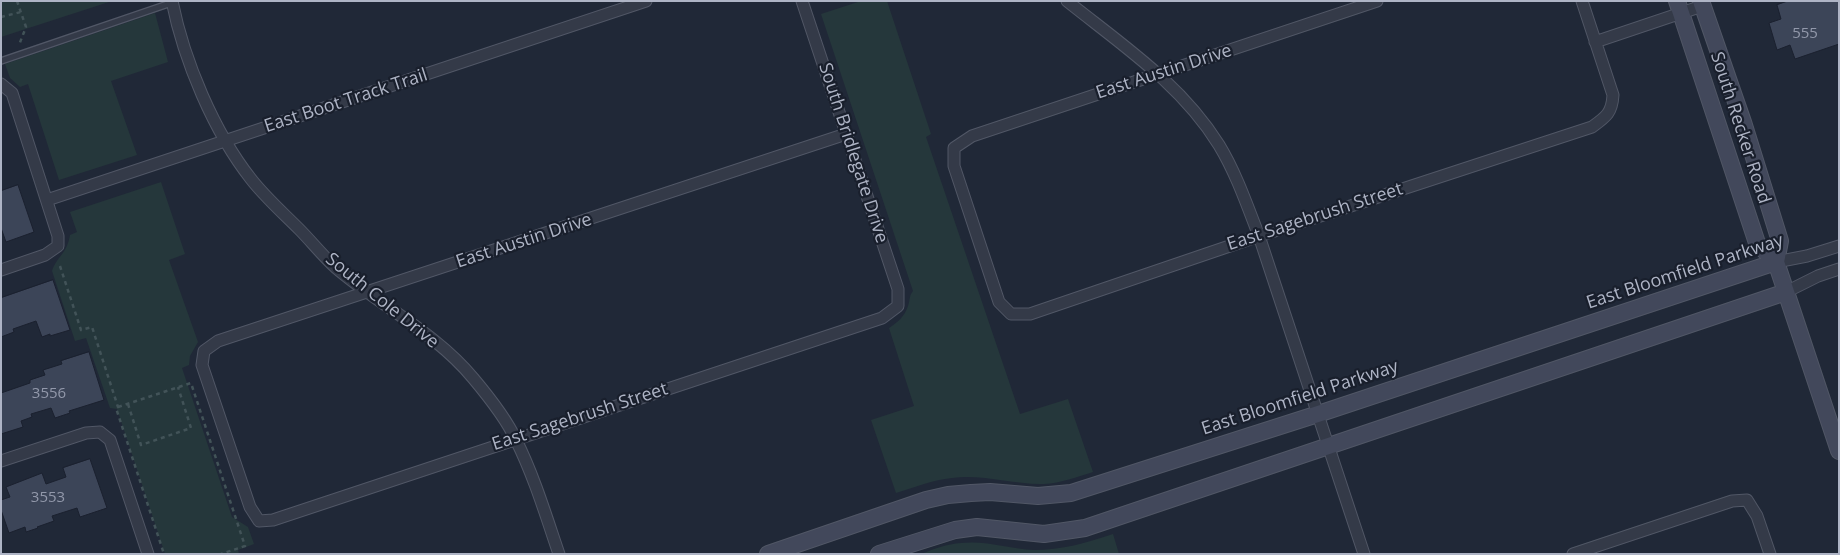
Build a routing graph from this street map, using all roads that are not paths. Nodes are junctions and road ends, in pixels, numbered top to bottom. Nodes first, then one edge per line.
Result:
1 (646, 1) edge
2 (1067, 1) edge
3 (1377, 1) edge
4 (1582, 1) edge
5 (174, 2) edge
6 (804, 2) edge
7 (1702, 4) edge
8 (1679, 7) edge
9 (1595, 42) junction
10 (1, 61) edge
11 (1159, 74) junction
12 (2, 84) edge
13 (846, 134) junction
14 (225, 142) junction
15 (47, 200) junction
16 (1259, 236) junction
17 (1839, 246) edge
18 (1776, 262) junction
19 (1839, 269) edge
20 (1, 270) edge
21 (368, 292) junction
22 (1786, 292) junction
23 (898, 306) joint
24 (1011, 314) joint
25 (1318, 414) junction
26 (516, 438) junction
27 (1328, 445) junction
28 (1839, 451) edge
29 (1, 461) edge
30 (260, 522) joint
31 (148, 554) edge
32 (558, 554) edge
33 (768, 554) edge
34 (879, 554) edge
35 (1364, 554) edge
36 (1573, 554) edge
37 (1770, 554) edge

1 - 14 street, East Boot Track Trail
2 - 11 street
3 - 11 street, East Austin Drive
4 - 9 street
5 - 10 lane
5 - 14 street, South Cole Drive
6 - 13 street, South Bridlegate Drive
7 - 8 street
7 - 18 street, South Recker Road
8 - 9 street
8 - 18 street, South Recker Road
9 - 16 street, East Sagebrush Street
11 - 16 street
11 - 24 street, East Austin Drive
12 - 15 street
13 - 21 street, East Austin Drive
13 - 23 street, South Bridlegate Drive
14 - 15 street, East Boot Track Trail
14 - 21 street, South Cole Drive
15 - 20 street
16 - 24 street, East Sagebrush Street
16 - 25 street
17 - 18 street, East Bloomfield Parkway
18 - 22 street, South Recker Road
18 - 25 street, East Bloomfield Parkway
19 - 22 street
21 - 26 street, South Cole Drive
21 - 30 street, East Austin Drive
22 - 27 street
22 - 28 street, South Recker Road
23 - 26 street, East Sagebrush Street
25 - 27 street
25 - 33 street, East Bloomfield Parkway
26 - 30 street, East Sagebrush Street
26 - 32 street, South Cole Drive
27 - 34 street
27 - 35 street
29 - 31 street
36 - 37 street

